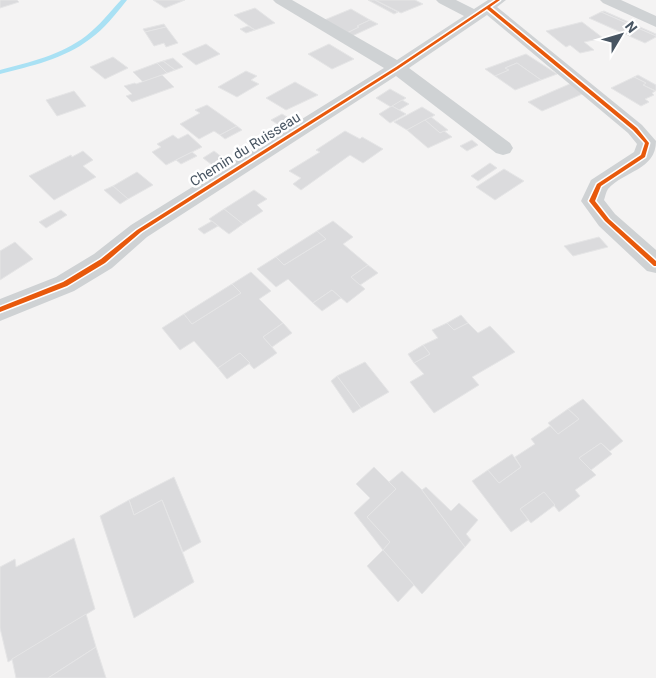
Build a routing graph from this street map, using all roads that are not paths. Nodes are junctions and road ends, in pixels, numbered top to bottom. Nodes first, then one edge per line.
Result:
1 (281, 0) edge
2 (444, 0) edge
3 (608, 0) edge
4 (486, 7) edge
5 (656, 22) edge
6 (397, 68) junction
7 (503, 148) dead end
8 (656, 264) edge
9 (0, 310) edge

1 - 6 street
2 - 4 street
3 - 5 street
4 - 6 street, Chemin du Ruisseau
4 - 8 street
6 - 7 street
6 - 9 street, Chemin du Ruisseau

